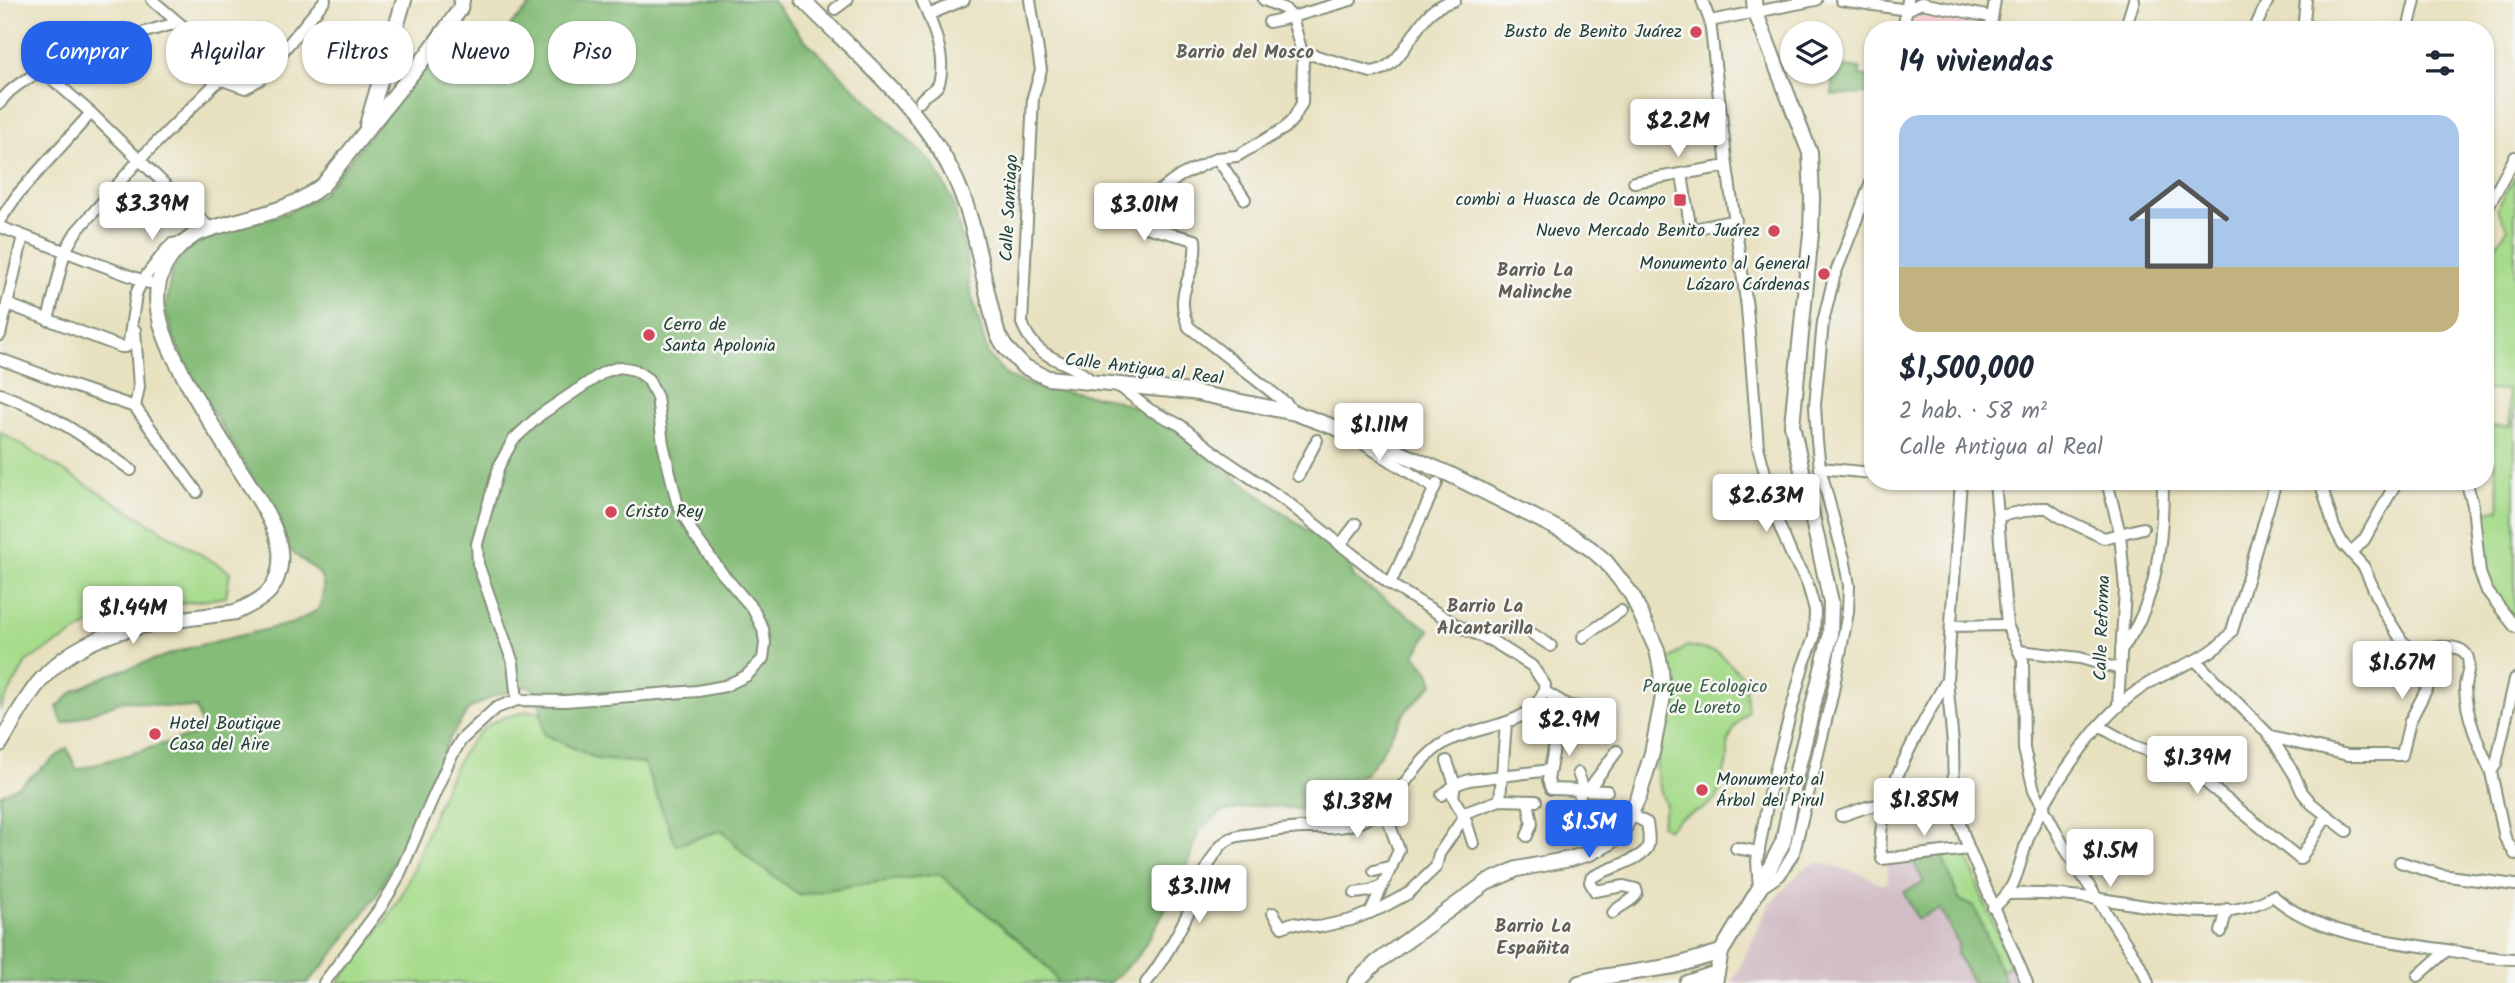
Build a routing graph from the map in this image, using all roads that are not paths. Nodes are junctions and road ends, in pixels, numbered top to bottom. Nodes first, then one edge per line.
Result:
1 (152, 0) edge
2 (326, 0) edge
3 (404, 0) edge
4 (803, 0) edge
5 (847, 0) edge
6 (922, 0) edge
7 (964, 0) edge
8 (1030, 0) edge
9 (1264, 0) edge
10 (1351, 0) edge
11 (1453, 0) edge
12 (1702, 0) edge
13 (1816, 0) edge
14 (1841, 0) edge
15 (1995, 0) edge
16 (2134, 0) edge
17 (2268, 0) edge
18 (2306, 0) edge
19 (2415, 0) edge
20 (464, 3) edge
21 (1328, 3) edge
22 (1775, 4) edge
23 (1907, 5) edge
24 (1755, 6) edge
25 (835, 9) dead end
26 (929, 15) junction
27 (1991, 17) junction
28 (1292, 18) junction
29 (175, 21) edge
30 (1710, 21) junction
31 (1991, 21) edge
32 (2128, 21) edge
33 (2258, 21) edge
34 (2304, 21) edge
35 (2410, 21) edge
36 (1269, 22) dead end
37 (1303, 56) junction
38 (21, 83) edge
39 (58, 84) edge
40 (248, 84) edge
41 (251, 85) junction
42 (1, 99) edge
43 (920, 102) dead end
44 (91, 113) junction
45 (364, 133) junction
46 (2515, 157) edge
47 (1217, 158) junction
48 (139, 160) junction
49 (1727, 166) junction
50 (1682, 174) junction
51 (1634, 182) dead end
52 (2494, 196) edge
53 (1245, 199) dead end
54 (1864, 201) edge
55 (1110, 210) dead end
56 (1139, 211) junction
57 (0, 220) edge
58 (1736, 220) junction
59 (0, 227) edge
60 (210, 228) junction
61 (23, 236) junction
62 (184, 242) junction
63 (65, 251) junction
64 (142, 281) junction
65 (158, 286) junction
66 (7, 304) junction
67 (133, 315) junction
68 (48, 320) junction
69 (0, 335) edge
70 (0, 359) edge
71 (1094, 383) junction
72 (1118, 385) junction
73 (0, 394) edge
74 (135, 407) junction
75 (1294, 414) junction
76 (1342, 430) junction
77 (1317, 440) dead end
78 (1820, 468) junction
79 (131, 470) dead end
80 (1864, 472) edge
81 (1298, 476) dead end
82 (1961, 490) edge
83 (1996, 490) edge
84 (2109, 490) edge
85 (2163, 490) edge
86 (2273, 490) edge
87 (2323, 490) edge
88 (2392, 490) edge
89 (2469, 490) edge
90 (197, 492) dead end
91 (2000, 516) junction
92 (1356, 524) dead end
93 (2143, 528) dead end
94 (2120, 534) junction
95 (1340, 545) junction
96 (2351, 552) junction
97 (1390, 584) junction
98 (1621, 611) dead end
99 (2007, 625) junction
100 (1951, 626) junction
101 (2515, 627) edge
102 (1528, 631) dead end
103 (1583, 637) dead end
104 (1551, 646) dead end
105 (2410, 648) junction
106 (2121, 650) junction
107 (2019, 651) junction
108 (2196, 661) junction
109 (2120, 669) junction
110 (2515, 679) edge
111 (1947, 680) junction
112 (1544, 691) junction
113 (517, 700) junction
114 (2118, 705) junction
115 (1578, 707) dead end
116 (1506, 723) junction
117 (2099, 726) junction
118 (1558, 732) dead end
119 (2271, 737) junction
120 (0, 744) edge
121 (1616, 751) dead end
122 (1447, 761) dead end
123 (1550, 770) junction
124 (1578, 772) dead end
125 (2491, 772) junction
126 (1502, 776) junction
127 (1455, 785) junction
128 (1584, 790) junction
129 (1608, 791) dead end
130 (1442, 795) dead end
131 (1500, 800) junction
132 (1889, 803) junction
133 (2044, 806) junction
134 (1579, 808) dead end
135 (1463, 815) junction
136 (1632, 815) junction
137 (2327, 816) junction
138 (1841, 817) dead end
139 (1389, 823) dead end
140 (2347, 831) dead end
141 (1527, 836) dead end
142 (1473, 843) dead end
143 (1736, 848) dead end
144 (1969, 849) junction
145 (1759, 852) junction
146 (2515, 854) edge
147 (2400, 862) dead end
148 (1392, 866) junction
149 (1374, 871) dead end
150 (2515, 885) edge
151 (1382, 886) junction
152 (1759, 888) junction
153 (1355, 893) dead end
154 (2009, 894) junction
155 (2097, 899) junction
156 (1993, 908) junction
157 (2227, 909) junction
158 (1370, 913) junction
159 (1613, 913) dead end
160 (1273, 914) dead end
161 (2221, 933) dead end
162 (2446, 950) junction
163 (1721, 952) junction
164 (2515, 959) edge
165 (2418, 976) dead end
166 (1716, 978) edge
167 (324, 983) edge
168 (1146, 983) edge
169 (1355, 983) edge
170 (1579, 983) edge
171 (1687, 983) edge
172 (2027, 983) edge
173 (2148, 983) edge

1 - 29 street
2 - 41 street
3 - 45 main road
4 - 71 main road, Calle Antigua al Real
5 - 25 street
6 - 26 street
7 - 26 street
8 - 71 street, Calle Santiago
9 - 28 street
10 - 21 street
11 - 37 street
12 - 30 street
13 - 22 street
14 - 23 street
15 - 27 street
16 - 32 street
17 - 33 street
18 - 34 street
19 - 35 street
20 - 45 main road
21 - 28 street
22 - 24 street
23 - 27 street
24 - 30 street
24 - 152 main road
26 - 43 street
27 - 31 street
28 - 36 street
28 - 37 street
30 - 49 street
37 - 47 street
38 - 42 street
39 - 44 street
40 - 41 street
41 - 48 street
44 - 48 street
44 - 57 street
45 - 60 main road
46 - 52 street
47 - 53 street
47 - 56 street
48 - 60 street
48 - 63 street
49 - 50 street
49 - 58 street
50 - 51 street
50 - 58 street
54 - 78 street
55 - 56 street
56 - 75 street
58 - 145 street
59 - 61 street
60 - 62 main road
61 - 63 street
61 - 66 street
62 - 64 street
62 - 65 main road
63 - 64 street
63 - 68 street
64 - 65 street
64 - 67 street
65 - 120 main road
66 - 68 street
66 - 69 street
67 - 68 street
67 - 74 street
70 - 74 street
71 - 72 main road, Calle Antigua al Real
72 - 75 main road, Calle Antigua al Real
72 - 95 street
73 - 79 street
74 - 90 street
75 - 76 main road, Calle Antigua al Real
76 - 97 street
76 - 136 main road, Calle Antigua al Real
77 - 81 street
78 - 80 street
78 - 152 street
82 - 100 street
83 - 91 street
84 - 94 street, Calle Reforma
85 - 106 street
86 - 108 street
87 - 96 street
88 - 96 street
89 - 101 street
91 - 94 street
91 - 99 street
92 - 95 street
93 - 94 street
94 - 106 street, Calle Reforma
95 - 97 street
96 - 105 street
97 - 112 street
98 - 103 street
99 - 100 street
99 - 107 street
100 - 111 street
102 - 104 street
105 - 119 street
105 - 125 street
106 - 109 street, Calle Reforma
107 - 109 street
107 - 133 street
108 - 114 street
108 - 119 street
109 - 114 street, Calle Reforma
110 - 125 street
111 - 132 street
111 - 144 street
112 - 115 street
112 - 116 street
113 - 113 street
113 - 167 street
114 - 117 street, Calle Reforma
116 - 126 street
116 - 168 street
117 - 133 street, Calle Reforma
117 - 137 street
118 - 123 street
119 - 137 street
121 - 128 street
122 - 127 street
123 - 126 street
123 - 128 street
124 - 128 street
125 - 146 street
126 - 127 street
126 - 131 street
127 - 130 street
127 - 135 street
128 - 129 street
128 - 134 street
131 - 135 street
131 - 141 street
132 - 138 street
132 - 144 street
133 - 154 street, Calle Reforma
133 - 155 street
135 - 142 street
135 - 158 street
136 - 159 street
136 - 169 main road, Calle Antigua al Real
137 - 140 street
139 - 148 street
143 - 145 street
144 - 156 street
145 - 152 street
147 - 150 street
148 - 149 street
148 - 151 street
151 - 153 street
151 - 158 street
152 - 163 main road
154 - 155 street
154 - 156 street, Calle Reforma
155 - 157 street
155 - 173 street
156 - 172 street
157 - 161 street
157 - 162 street
158 - 160 street
162 - 164 street
162 - 165 street
163 - 166 main road
163 - 170 main road
166 - 171 main road

